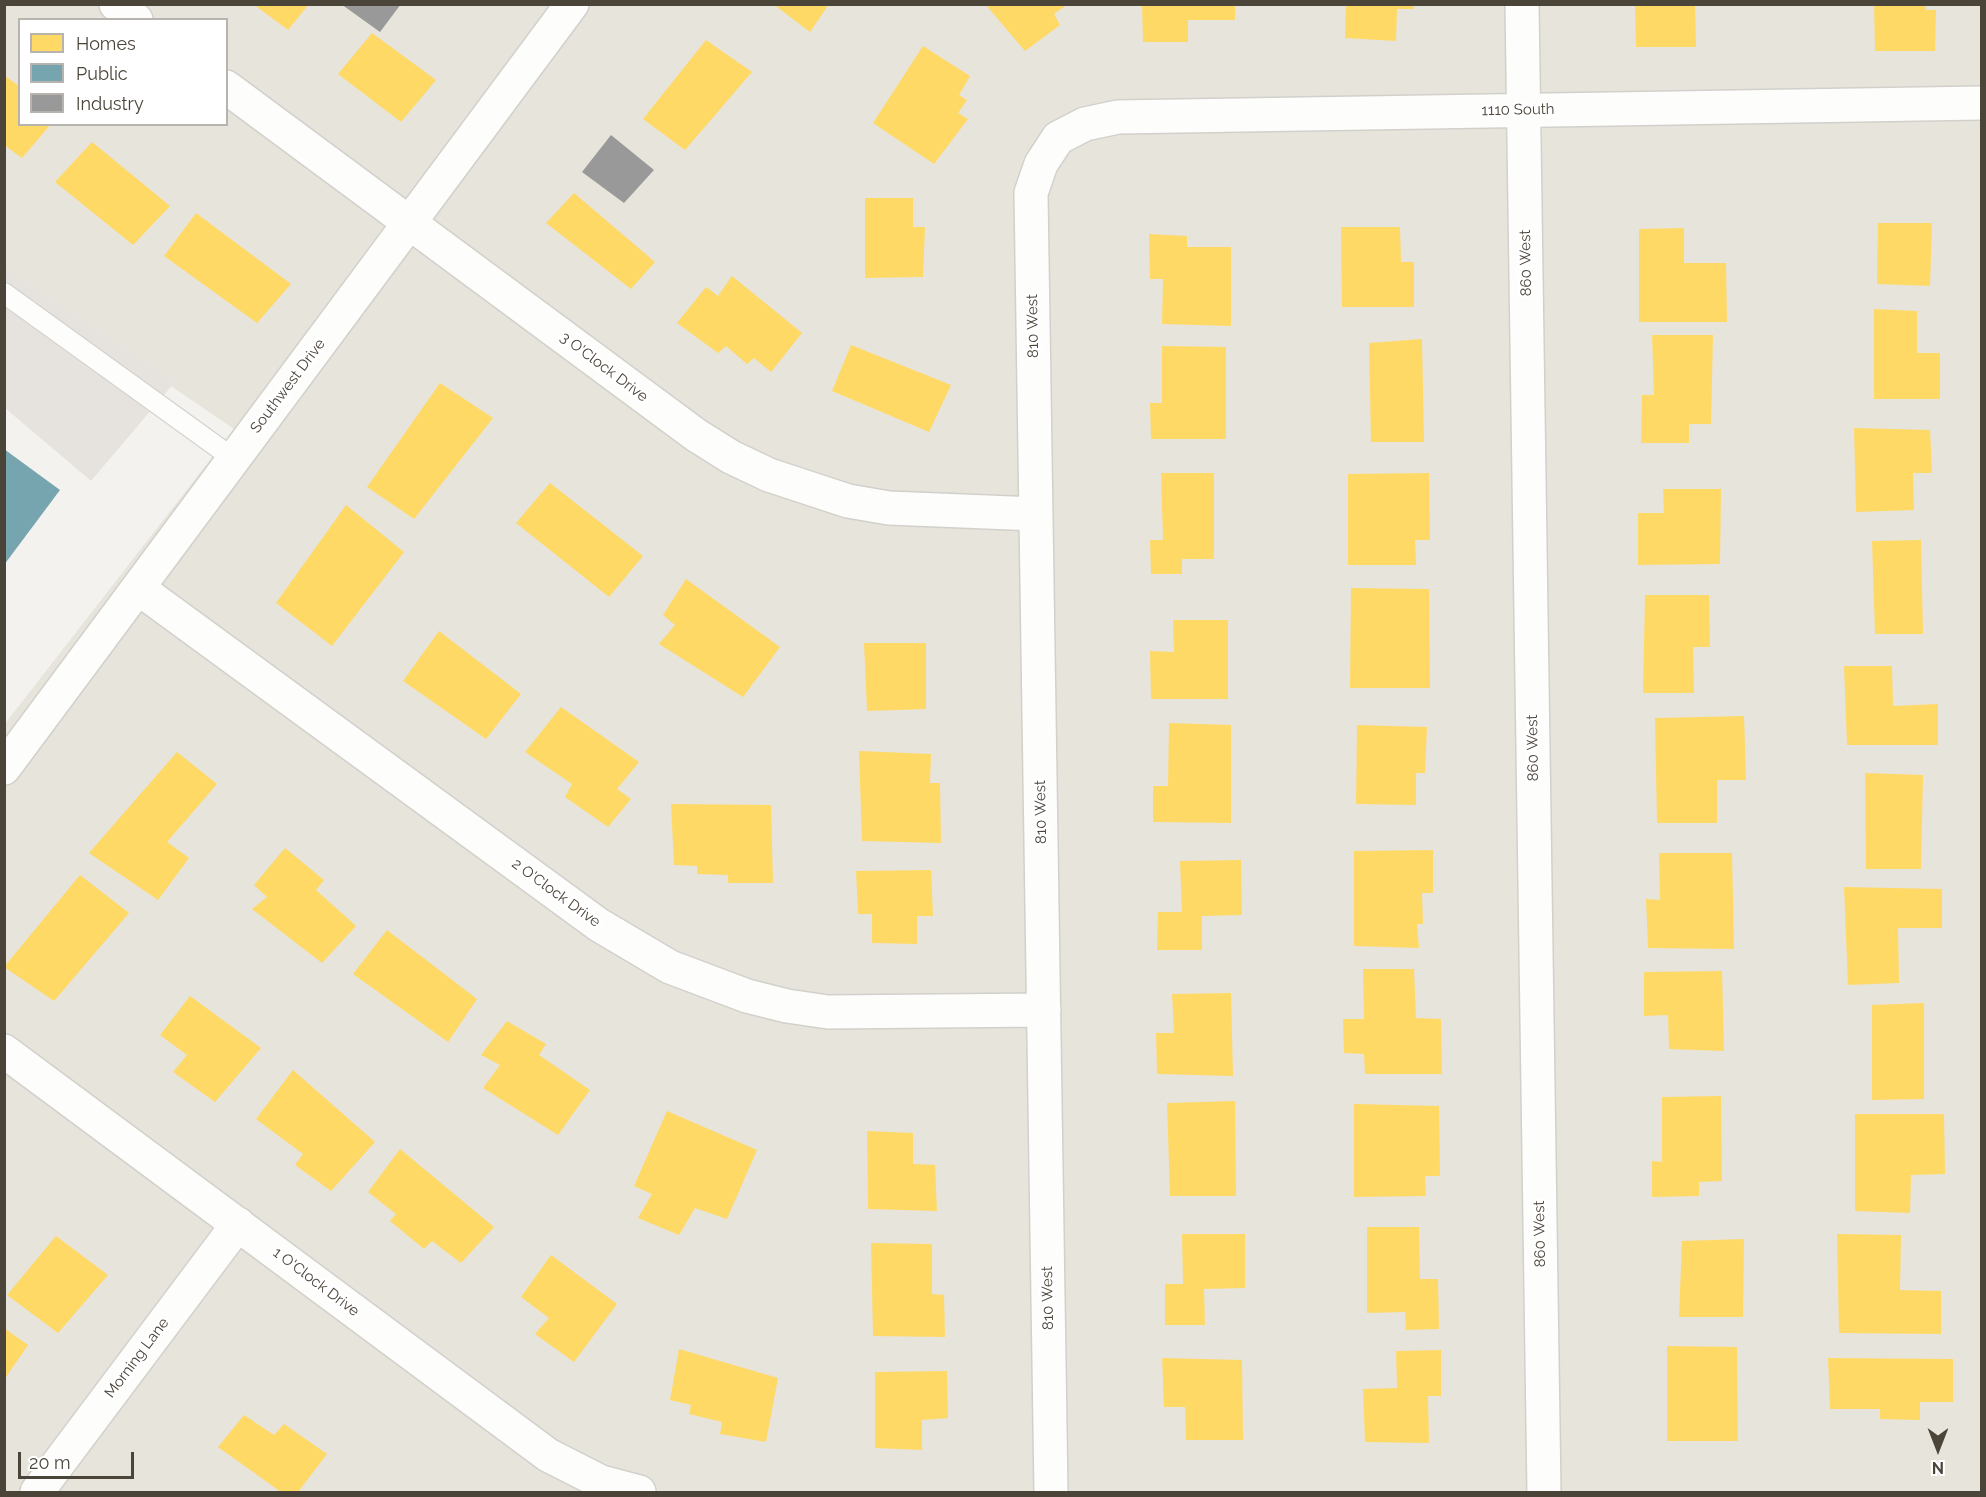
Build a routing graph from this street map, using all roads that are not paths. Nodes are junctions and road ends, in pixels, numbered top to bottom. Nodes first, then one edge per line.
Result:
1 (116, 4) edge
2 (572, 4) edge
3 (1522, 4) edge
4 (134, 18) edge
5 (228, 88) edge
6 (1982, 103) edge
7 (1523, 110) junction
8 (1058, 138) joint
9 (410, 223) junction
10 (4, 293) edge
11 (234, 459) junction
12 (1036, 514) junction
13 (138, 588) junction
14 (4, 768) edge
15 (1044, 1010) junction
16 (4, 1051) edge
17 (238, 1224) junction
18 (598, 1487) edge
19 (37, 1492) edge
20 (639, 1492) edge
21 (1051, 1492) edge
22 (1544, 1492) edge

1 - 4 street
2 - 9 street, Southwest Drive
3 - 7 street, 860 West
5 - 9 street, 3 O'Clock Drive
6 - 7 street, 1110 South
7 - 8 street, 1110 South
7 - 22 street, 860 West
8 - 12 street, 810 West
9 - 11 street, Southwest Drive
9 - 12 street, 3 O'Clock Drive
10 - 11 lane
11 - 13 street, Southwest Drive
12 - 15 street, 810 West
13 - 14 street, Southwest Drive
13 - 15 street, 2 O'Clock Drive
15 - 21 street, 810 West
16 - 17 street, 1 O'Clock Drive
17 - 18 street, 1 O'Clock Drive
17 - 19 street, Morning Lane
18 - 20 street, 1 O'Clock Drive

